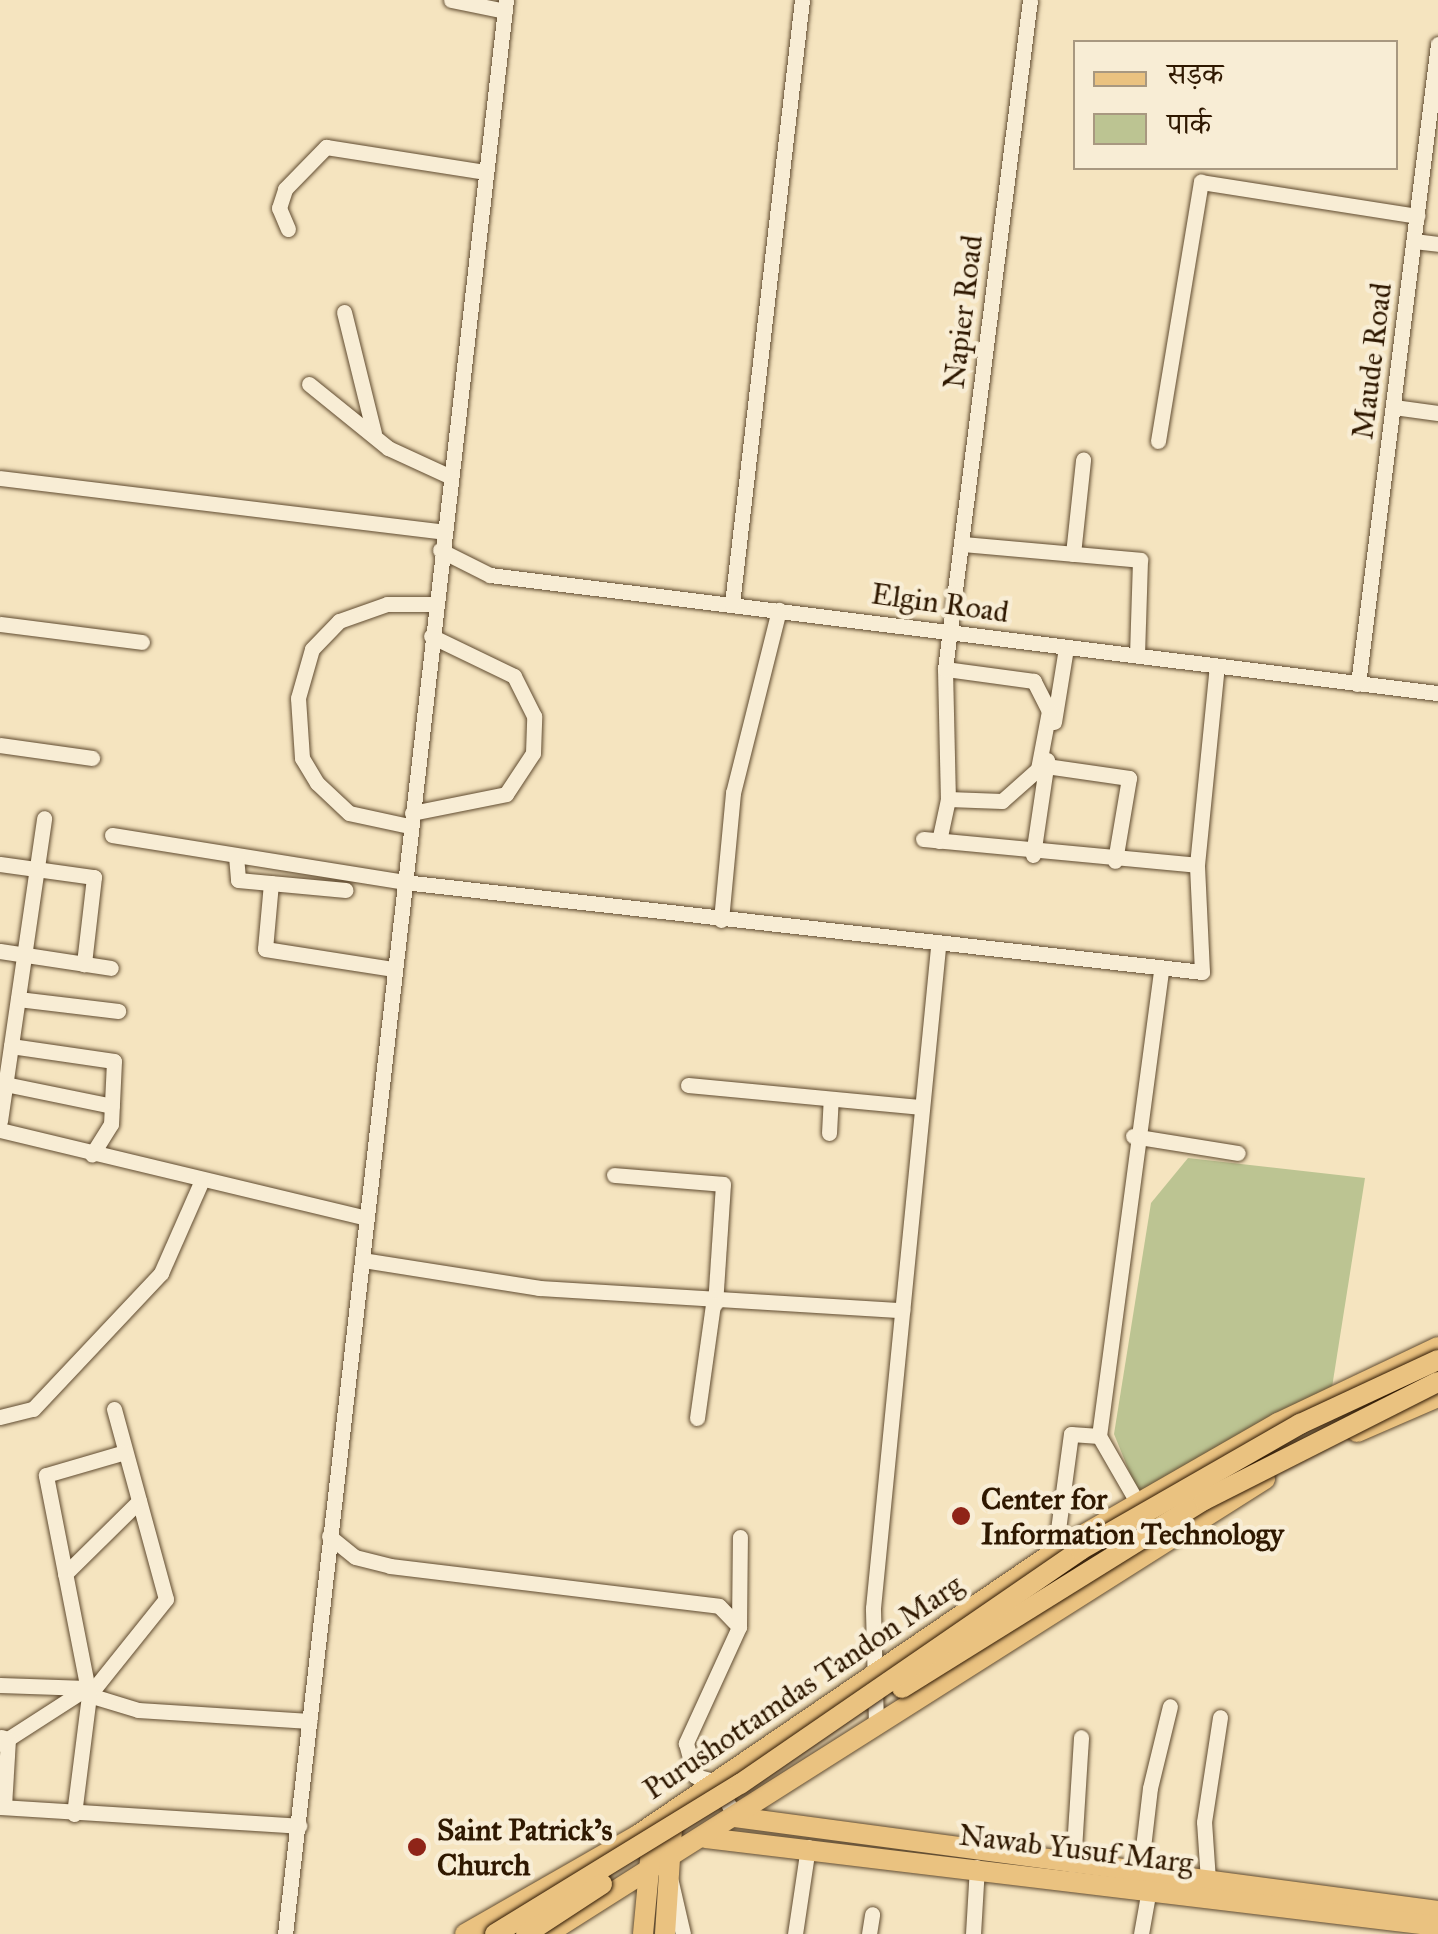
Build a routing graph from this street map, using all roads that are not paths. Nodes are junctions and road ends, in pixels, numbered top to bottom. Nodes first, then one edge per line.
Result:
1 (452, 0) edge
2 (802, 0) edge
3 (1030, 0) edge
4 (505, 5) edge
5 (1438, 44) edge
6 (1436, 81) edge
7 (486, 172) junction
8 (1417, 216) junction
9 (288, 229) dead end
10 (1414, 242) junction
11 (1438, 244) edge
12 (344, 312) dead end
13 (308, 384) dead end
14 (1394, 407) junction
15 (1438, 413) edge
16 (374, 433) junction
17 (1158, 441) dead end
18 (1083, 460) dead end
19 (450, 476) junction
20 (0, 478) edge
21 (443, 532) junction
22 (962, 544) junction
23 (440, 550) junction
24 (1074, 554) junction
25 (434, 604) junction
26 (732, 604) junction
27 (780, 610) junction
28 (0, 624) edge
29 (950, 631) junction
30 (431, 636) junction
31 (142, 642) dead end
32 (1066, 648) junction
33 (1137, 653) junction
34 (1217, 666) junction
35 (945, 669) junction
36 (1358, 684) junction
37 (1438, 692) edge
38 (0, 745) edge
39 (92, 758) dead end
40 (1046, 766) junction
41 (948, 799) junction
42 (44, 818) dead end
43 (410, 819) junction
44 (112, 834) dead end
45 (1033, 855) junction
46 (236, 856) junction
47 (1115, 860) junction
48 (0, 864) edge
49 (1197, 865) junction
50 (36, 868) junction
51 (404, 882) junction
52 (272, 883) junction
53 (346, 890) dead end
54 (720, 920) junction
55 (938, 947) junction
56 (0, 950) edge
57 (24, 954) junction
58 (84, 964) junction
59 (111, 968) dead end
60 (392, 969) junction
61 (1162, 973) junction
62 (18, 999) junction
63 (118, 1011) dead end
64 (11, 1046) junction
65 (5, 1084) junction
66 (688, 1085) dead end
67 (832, 1099) junction
68 (112, 1106) junction
69 (922, 1108) junction
70 (0, 1121) edge
71 (0, 1130) edge
72 (829, 1132) dead end
73 (1133, 1136) junction
74 (1238, 1153) dead end
75 (92, 1154) junction
76 (614, 1175) dead end
77 (202, 1180) junction
78 (363, 1217) junction
79 (363, 1260) junction
80 (714, 1304) junction
81 (902, 1310) junction
82 (1438, 1347) edge
83 (1438, 1360) edge
84 (1438, 1382) edge
85 (1438, 1397) edge
86 (114, 1408) dead end
87 (0, 1417) edge
88 (696, 1418) dead end
89 (1099, 1436) junction
90 (126, 1452) junction
91 (139, 1502) junction
92 (1136, 1506) junction
93 (329, 1536) junction
94 (740, 1537) dead end
95 (1158, 1540) junction
96 (1057, 1550) junction
97 (65, 1574) junction
98 (1068, 1598) junction
99 (739, 1627) junction
100 (870, 1677) junction
101 (0, 1685) edge
102 (88, 1691) junction
103 (1170, 1706) dead end
104 (1220, 1717) dead end
105 (310, 1721) junction
106 (876, 1725) junction
107 (1081, 1736) dead end
108 (3, 1740) edge
109 (717, 1782) junction
110 (2, 1807) edge
111 (673, 1812) junction
112 (74, 1814) junction
113 (735, 1817) junction
114 (298, 1826) junction
115 (653, 1826) junction
116 (706, 1838) junction
117 (808, 1846) junction
118 (673, 1858) junction
119 (1074, 1865) junction
120 (977, 1867) junction
121 (648, 1874) junction
122 (1208, 1880) junction
123 (1149, 1881) junction
124 (671, 1882) junction
125 (872, 1914) dead end
126 (666, 1924) edge
127 (1436, 1924) edge
128 (566, 1927) edge
129 (643, 1933) edge
130 (286, 1934) edge
131 (465, 1934) edge
132 (495, 1934) edge
133 (526, 1934) edge
134 (547, 1934) edge
135 (683, 1934) edge
136 (794, 1934) edge
137 (869, 1934) edge
138 (973, 1934) edge
139 (1141, 1934) edge

1 - 4 street
2 - 26 street
3 - 22 street, Napier Road
4 - 7 street
5 - 6 street, Maude Road
6 - 8 street, Maude Road
7 - 9 street
7 - 19 street
8 - 10 street, Maude Road
8 - 17 street
10 - 11 street
10 - 14 street, Maude Road
12 - 16 street
13 - 16 street
14 - 15 street
14 - 36 street, Maude Road
16 - 19 street
18 - 24 street
19 - 21 street
20 - 21 street
21 - 23 street
22 - 24 street
22 - 29 street, Napier Road
23 - 25 street
23 - 26 street, Elgin Road
24 - 33 street
25 - 30 street
25 - 43 street
26 - 27 street, Elgin Road
27 - 29 street, Elgin Road
27 - 54 street
28 - 31 street
29 - 32 street, Elgin Road
29 - 35 street, Napier Road
30 - 43 street
30 - 43 street
32 - 33 street, Elgin Road
32 - 40 street
33 - 34 street, Elgin Road
34 - 36 street, Elgin Road
34 - 49 street
35 - 41 street, Napier Road
35 - 41 street
36 - 37 street, Elgin Road
38 - 39 street
40 - 45 street
40 - 47 street
41 - 45 street, Napier Road
42 - 50 street
43 - 51 street
44 - 46 street
45 - 47 street
46 - 51 street
46 - 52 street
47 - 49 street
48 - 50 street
49 - 61 street
50 - 57 street
50 - 58 street
51 - 54 street
51 - 60 street
52 - 53 street
52 - 60 street
54 - 55 street
55 - 61 street
55 - 69 street
56 - 57 street
57 - 58 street
57 - 62 street
58 - 59 street
60 - 78 street
61 - 73 street
62 - 63 street
62 - 64 street
64 - 65 street
64 - 68 street
65 - 68 street
65 - 70 street
66 - 67 street
67 - 69 street
67 - 72 street
68 - 75 street
69 - 81 street
71 - 75 street
73 - 74 street
73 - 89 street
75 - 77 street
76 - 80 street
77 - 78 street
77 - 87 street
78 - 79 street
79 - 80 street
79 - 93 street
80 - 81 street
80 - 88 street
81 - 100 street
82 - 92 main road, Purushottamdas Tandon Marg
83 - 132 main road, bridge
84 - 133 main road, bridge
85 - 95 main road
86 - 90 street
89 - 92 street
89 - 96 street
90 - 91 street
90 - 97 street
91 - 97 street
91 - 102 street
92 - 95 street
92 - 96 main road, Purushottamdas Tandon Marg
93 - 99 street
93 - 105 street
94 - 99 street
95 - 98 main road
96 - 98 street
96 - 100 main road, Purushottamdas Tandon Marg
97 - 102 street
98 - 106 main road
99 - 109 street
100 - 106 street
100 - 109 main road, Purushottamdas Tandon Marg
101 - 102 street
102 - 105 street
102 - 108 street
102 - 112 street
103 - 123 street
104 - 122 street
105 - 114 street
106 - 113 main road
107 - 119 street
108 - 110 street
109 - 111 main road, Purushottamdas Tandon Marg
109 - 113 street
110 - 112 street
111 - 115 main road, Purushottamdas Tandon Marg
111 - 118 main road
112 - 114 street
113 - 116 main road
113 - 119 main road, Nawab Yusuf Marg
114 - 130 street
115 - 121 main road
115 - 131 main road, Purushottamdas Tandon Marg
116 - 117 main road, Nawab Yusuf Marg
116 - 118 main road
117 - 120 main road, Nawab Yusuf Marg
117 - 136 street
118 - 121 main road
118 - 124 main road
119 - 123 main road, Nawab Yusuf Marg
120 - 123 main road, Nawab Yusuf Marg
120 - 138 street
121 - 128 main road
121 - 129 main road
122 - 123 main road, Nawab Yusuf Marg
122 - 127 main road, Nawab Yusuf Marg
123 - 127 main road, Nawab Yusuf Marg
123 - 139 street
124 - 126 main road
124 - 135 street
125 - 137 street
128 - 134 main road

